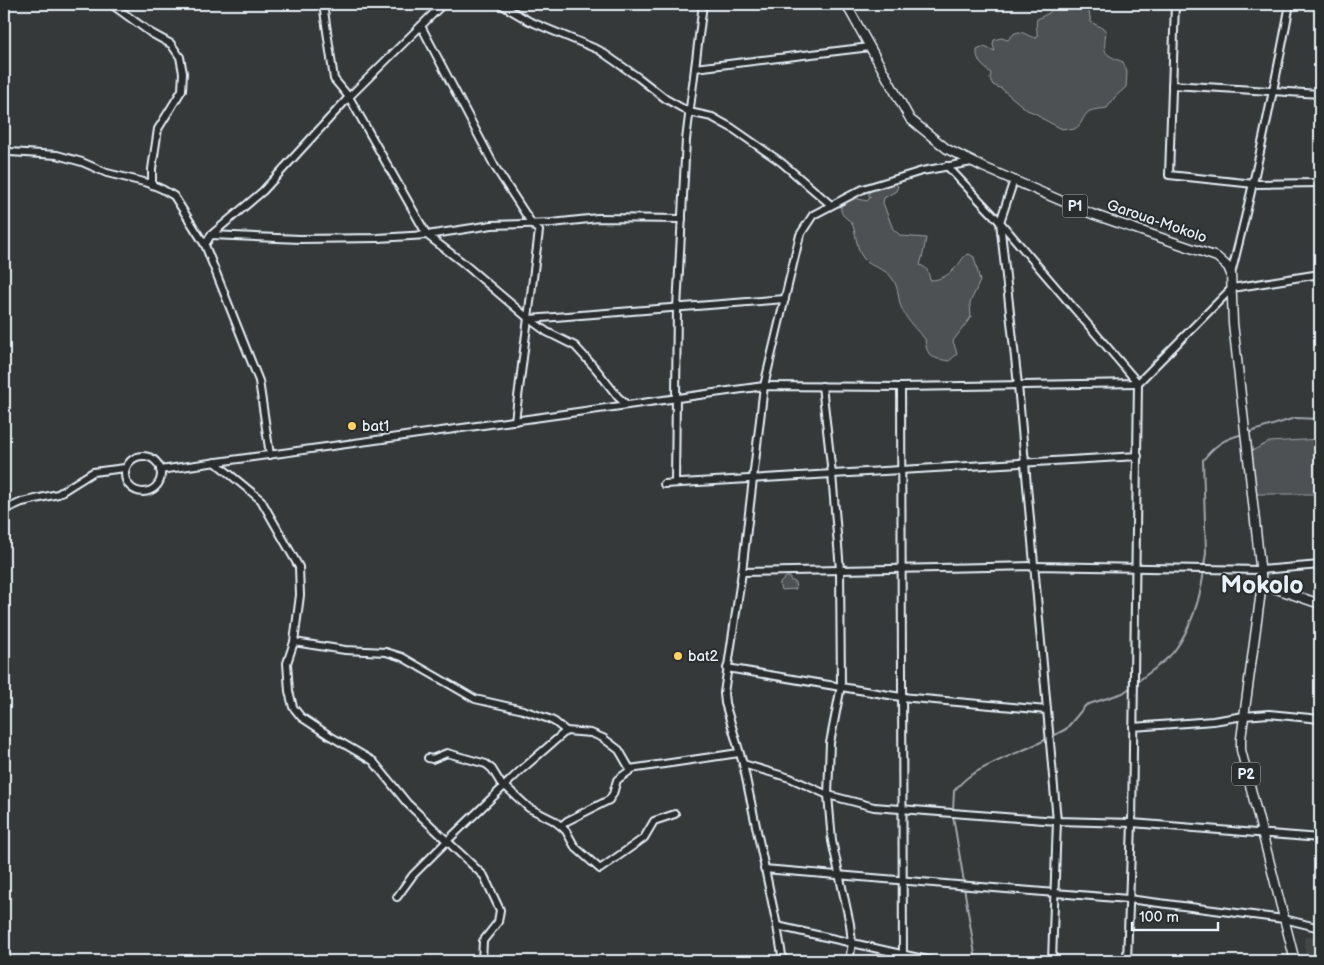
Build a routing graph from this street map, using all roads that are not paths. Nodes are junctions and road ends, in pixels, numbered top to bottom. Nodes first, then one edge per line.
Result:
1 (111, 4) edge
2 (323, 4) edge
3 (443, 4) edge
4 (500, 4) edge
5 (703, 4) edge
6 (846, 4) edge
7 (1175, 4) edge
8 (1290, 4) edge
9 (421, 26) junction
10 (870, 47) junction
11 (695, 68) junction
12 (1172, 85) junction
13 (1274, 92) junction
14 (1320, 94) edge
15 (349, 97) junction
16 (689, 112) junction
17 (4, 148) edge
18 (972, 162) junction
19 (947, 166) junction
20 (1014, 180) junction
21 (1320, 183) edge
22 (1254, 184) junction
23 (152, 185) junction
24 (831, 205) junction
25 (682, 219) junction
26 (1000, 222) junction
27 (532, 224) junction
28 (211, 235) junction
29 (427, 235) junction
30 (205, 245) junction
31 (1231, 274) junction
32 (1320, 274) edge
33 (1232, 288) junction
34 (785, 299) junction
35 (677, 308) junction
36 (528, 318) junction
37 (1138, 383) junction
38 (1018, 385) junction
39 (764, 386) junction
40 (822, 386) junction
41 (901, 387) junction
42 (676, 399) junction
43 (627, 405) junction
44 (515, 421) junction
45 (270, 454) junction
46 (1138, 456) junction
47 (215, 462) junction
48 (1024, 462) junction
49 (125, 468) junction
50 (160, 470) junction
51 (901, 470) junction
52 (832, 474) junction
53 (753, 478) junction
54 (675, 483) junction
55 (664, 484) dead end
56 (4, 510) edge
57 (1320, 565) edge
58 (1034, 566) junction
59 (901, 568) junction
60 (1135, 568) junction
61 (840, 570) junction
62 (1261, 570) junction
63 (742, 572) junction
64 (1262, 584) junction
65 (1320, 604) edge
66 (294, 642) junction
67 (727, 668) junction
68 (840, 686) junction
69 (901, 697) junction
70 (1047, 710) junction
71 (1244, 716) junction
72 (1320, 719) edge
73 (1133, 727) junction
74 (566, 732) junction
75 (739, 752) junction
76 (428, 758) dead end
77 (743, 764) junction
78 (632, 769) junction
79 (504, 786) junction
80 (828, 795) junction
81 (902, 809) junction
82 (675, 814) dead end
83 (1057, 821) junction
84 (1132, 823) junction
85 (561, 826) junction
86 (1261, 833) junction
87 (1320, 838) edge
88 (447, 841) junction
89 (764, 869) junction
90 (840, 876) junction
91 (903, 882) junction
92 (1056, 893) junction
93 (397, 898) dead end
94 (1128, 899) junction
95 (1284, 919) junction
96 (777, 926) junction
97 (1320, 928) edge
98 (852, 943) junction
99 (903, 958) edge
100 (482, 961) edge
101 (783, 961) edge
102 (849, 961) edge
103 (932, 961) edge
104 (1052, 961) edge
105 (1127, 961) edge
106 (1295, 961) edge

1 - 23 street
2 - 15 street
3 - 9 street
4 - 16 street
5 - 11 street
6 - 10 main road, Garoua-Mokolo / P1
7 - 12 street
8 - 13 street
9 - 15 street
9 - 27 street
10 - 11 street
10 - 18 main road, Garoua-Mokolo / P1
11 - 16 street
12 - 13 street
12 - 22 street
13 - 14 street
13 - 22 street
15 - 28 street
15 - 29 street
16 - 24 street
16 - 25 street
17 - 23 street
18 - 19 street
18 - 20 main road, Garoua-Mokolo / P1
19 - 24 street
19 - 26 street
20 - 26 street
20 - 31 main road, Garoua-Mokolo / P1
21 - 22 street
22 - 31 street
23 - 30 street
24 - 34 street
25 - 27 street
25 - 35 street
26 - 37 street
26 - 38 street
27 - 29 street
27 - 36 street
28 - 29 street
28 - 30 street
29 - 36 street
30 - 45 street
31 - 33 main road
32 - 33 street
33 - 37 street
33 - 62 main road
34 - 35 street
34 - 39 street
35 - 36 street
35 - 42 street
36 - 43 street
36 - 44 street
37 - 38 street
37 - 46 street
38 - 41 street
38 - 48 street
39 - 40 street
39 - 42 street
39 - 53 street
40 - 41 street
40 - 52 street
41 - 51 street
42 - 43 street
42 - 54 street
43 - 44 street
44 - 45 street
45 - 47 street
46 - 48 street
46 - 60 street
47 - 50 street
47 - 66 street
48 - 51 street
48 - 58 street
49 - 50 street
49 - 50 street
49 - 56 street
51 - 52 street
51 - 59 street
52 - 53 street
52 - 61 street
53 - 54 street
53 - 63 street
54 - 55 street
57 - 62 street
58 - 59 street
58 - 60 street
58 - 70 street
59 - 61 street
59 - 69 street
60 - 62 street
60 - 73 street
61 - 63 street
61 - 68 street
62 - 64 main road
63 - 67 street
64 - 65 main road
64 - 71 main road, P2
66 - 74 street
66 - 88 street
67 - 68 street
67 - 75 street
68 - 69 street
68 - 80 street
69 - 70 street
69 - 81 street
70 - 83 street
71 - 72 street
71 - 73 street
71 - 86 main road, P2
73 - 84 street
74 - 78 street
74 - 79 street
75 - 77 street
75 - 78 street
76 - 79 street
77 - 80 street
77 - 89 street
78 - 85 street
79 - 85 street
79 - 88 street
80 - 81 street
80 - 90 street
81 - 83 street
81 - 91 street
82 - 85 street
83 - 84 street
83 - 92 street
84 - 86 street
84 - 94 street
86 - 87 street
86 - 95 main road, P2
88 - 93 street
88 - 100 street
89 - 90 street
89 - 96 street
90 - 91 street
90 - 98 street
91 - 92 street
91 - 99 street
92 - 94 street
92 - 104 street
94 - 95 street
94 - 105 street
95 - 97 street
95 - 106 main road, P2
96 - 98 street
96 - 101 street
98 - 99 street
98 - 102 street
99 - 103 street

